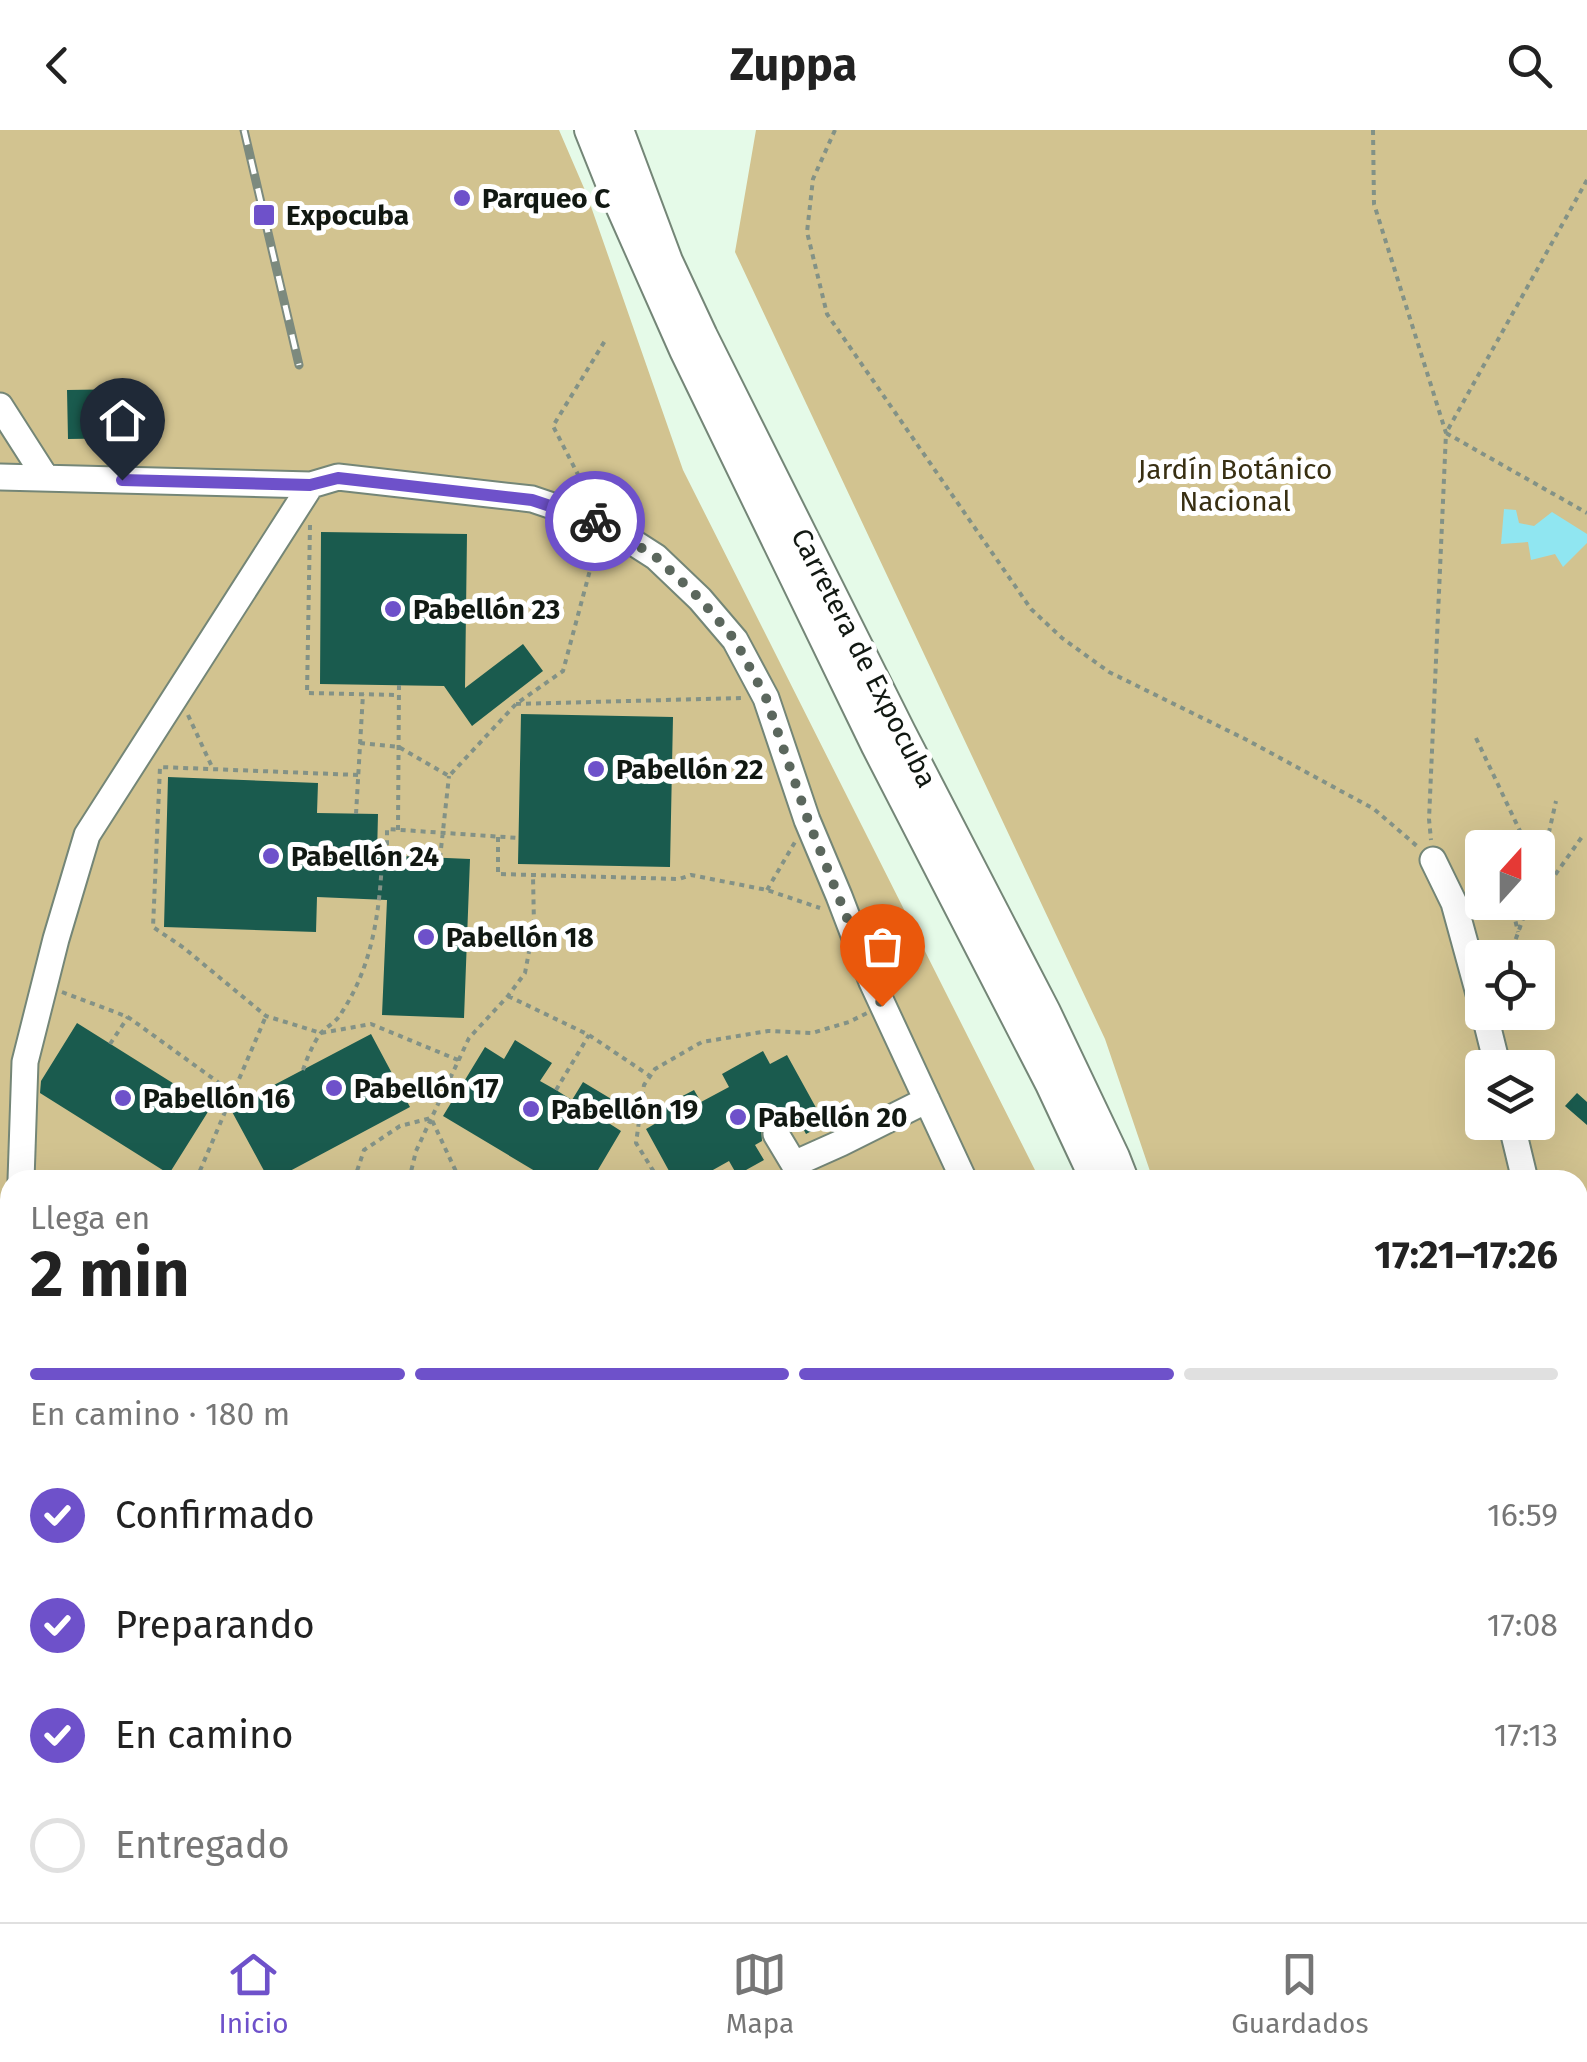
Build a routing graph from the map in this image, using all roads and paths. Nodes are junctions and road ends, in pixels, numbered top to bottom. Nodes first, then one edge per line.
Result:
1 (590, 130) edge
2 (618, 130) edge
3 (835, 130) edge
4 (1372, 130) edge
5 (1587, 180) edge
6 (606, 339) dead end
7 (0, 406) edge
8 (1446, 433) junction
9 (0, 478) edge
10 (46, 478) junction
11 (310, 485) junction
12 (1587, 513) edge
13 (310, 523) dead end
14 (603, 524) junction
15 (399, 685) dead end
16 (178, 692) junction
17 (362, 694) junction
18 (399, 695) junction
19 (766, 698) junction
20 (516, 704) junction
21 (1476, 738) dead end
22 (360, 743) junction
23 (398, 746) junction
24 (213, 770) junction
25 (358, 775) junction
26 (449, 776) junction
27 (1556, 801) dead end
28 (356, 814) dead end
29 (808, 820) junction
30 (398, 830) junction
31 (1519, 830) edge
32 (1549, 830) edge
33 (442, 833) junction
34 (1584, 834) dead end
35 (498, 837) junction
36 (519, 838) dead end
37 (440, 858) dead end
38 (1432, 860) junction
39 (1555, 873) edge
40 (532, 876) junction
41 (767, 890) junction
42 (848, 917) junction
43 (1515, 920) edge
44 (1523, 920) edge
45 (1518, 932) junction
46 (1515, 940) edge
47 (1465, 944) edge
48 (44, 985) junction
49 (508, 996) junction
50 (882, 1006) junction
51 (266, 1016) junction
52 (128, 1017) junction
53 (320, 1034) junction
54 (589, 1035) junction
55 (110, 1044) dead end
56 (458, 1060) junction
57 (303, 1070) dead end
58 (650, 1076) junction
59 (556, 1090) dead end
60 (233, 1093) junction
61 (926, 1100) junction
62 (431, 1118) junction
63 (776, 1134) dead end
64 (1515, 1140) edge
65 (652, 1168) joint
66 (21, 1170) edge
67 (200, 1170) edge
68 (357, 1170) edge
69 (411, 1170) edge
70 (455, 1170) edge
71 (649, 1170) edge
72 (959, 1170) edge
73 (1091, 1170) edge
74 (1119, 1170) edge
75 (1523, 1170) edge

1 - 73 main road, Carretera de Expocuba
2 - 74 main road, Carretera de Expocuba
3 - 38 path
4 - 8 path
5 - 8 path
6 - 14 path
7 - 10 street
8 - 12 path
8 - 38 path
9 - 10 street
10 - 11 street
11 - 14 street
11 - 16 street
13 - 17 path
14 - 19 street
14 - 20 path
15 - 18 path
16 - 24 path
16 - 48 street
17 - 18 path
17 - 22 path
18 - 23 path
19 - 20 path
19 - 29 street
20 - 26 path
21 - 31 path
22 - 23 path
22 - 25 path
23 - 26 path
23 - 30 path
24 - 25 path
24 - 51 path
25 - 28 path
26 - 33 path
27 - 32 path
29 - 41 path
29 - 42 street
30 - 33 path
30 - 53 path
33 - 35 path
33 - 37 path
34 - 39 path
35 - 36 path
35 - 40 path
38 - 47 street
40 - 41 path
40 - 49 path
41 - 42 path
42 - 50 street
43 - 45 path
44 - 45 path
45 - 46 path
48 - 52 path
48 - 66 street
49 - 54 path
49 - 56 path
50 - 58 path
50 - 61 street
51 - 53 path
51 - 60 path
52 - 55 path
52 - 60 path
53 - 56 path
53 - 57 path
54 - 58 path
54 - 59 path
56 - 62 path
58 - 65 path
60 - 67 path
61 - 63 street
61 - 72 street
62 - 68 path
62 - 69 path
62 - 70 path
64 - 75 street
65 - 71 path

